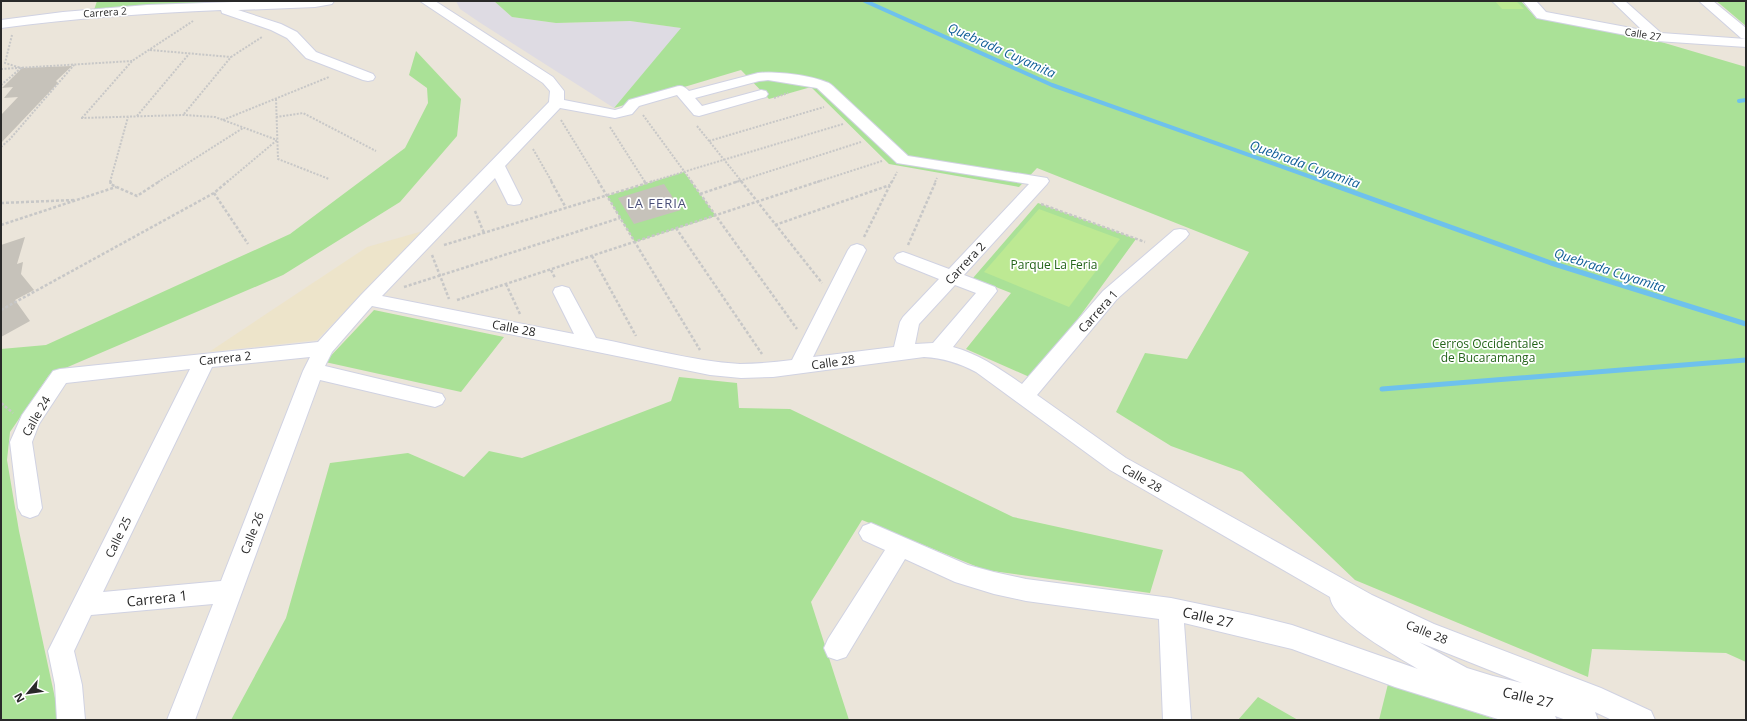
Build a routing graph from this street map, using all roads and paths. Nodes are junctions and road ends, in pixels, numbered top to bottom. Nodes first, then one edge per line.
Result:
1 (328, 1) edge
2 (426, 1) edge
3 (444, 1) edge
4 (1528, 1) edge
5 (1618, 1) edge
6 (1705, 1) edge
7 (312, 2) edge
8 (215, 6) junction
9 (15, 22) junction
10 (458, 22) junction
11 (1, 24) edge
12 (276, 27) junction
13 (1746, 35) edge
14 (1657, 37) junction
15 (1746, 43) edge
16 (150, 50) junction
17 (189, 54) junction
18 (231, 58) junction
19 (132, 61) junction
20 (74, 65) junction
21 (21, 68) junction
22 (1, 69) edge
23 (346, 70) junction
24 (368, 77) dead end
25 (1, 85) edge
26 (761, 94) dead end
27 (686, 96) junction
28 (276, 99) junction
29 (840, 101) junction
30 (634, 103) junction
31 (554, 104) junction
32 (600, 111) junction
33 (184, 114) junction
34 (137, 116) junction
35 (128, 117) junction
36 (276, 117) junction
37 (859, 119) junction
38 (222, 120) junction
39 (693, 121) dead end
40 (243, 128) junction
41 (526, 136) junction
42 (878, 136) junction
43 (277, 140) junction
44 (709, 141) junction
45 (1, 147) edge
46 (376, 151) dead end
47 (900, 158) junction
48 (724, 160) junction
49 (497, 166) junction
50 (942, 166) junction
51 (684, 172) junction
52 (329, 179) dead end
53 (741, 181) junction
54 (646, 184) junction
55 (890, 185) junction
56 (116, 187) junction
57 (214, 193) junction
58 (700, 194) junction
59 (468, 195) junction
60 (607, 196) junction
61 (1025, 198) junction
62 (78, 200) junction
63 (514, 200) dead end
64 (757, 202) junction
65 (1, 203) edge
66 (566, 208) junction
67 (716, 216) junction
68 (620, 218) junction
69 (1, 225) edge
70 (776, 225) junction
71 (676, 228) junction
72 (484, 233) junction
73 (1180, 234) dead end
74 (635, 242) junction
75 (248, 244) dead end
76 (429, 244) junction
77 (1163, 249) junction
78 (857, 250) joint
79 (592, 256) junction
80 (903, 258) joint
81 (440, 276) junction
82 (952, 277) junction
83 (506, 284) junction
84 (404, 287) dead end
85 (562, 292) dead end
86 (833, 298) junction
87 (368, 299) junction
88 (1, 310) edge
89 (528, 331) junction
90 (589, 343) junction
91 (809, 345) junction
92 (324, 348) junction
93 (939, 350) junction
94 (903, 352) junction
95 (646, 355) junction
96 (205, 360) junction
97 (799, 366) junction
98 (710, 368) junction
99 (773, 370) junction
100 (313, 371) junction
101 (60, 376) joint
102 (1024, 396) junction
103 (435, 399) dead end
104 (30, 508) dead end
105 (871, 533) dead end
106 (900, 546) junction
107 (1330, 585) junction
108 (230, 591) junction
109 (84, 605) junction
110 (1171, 609) junction
111 (837, 648) dead end
112 (71, 720) edge
113 (181, 720) edge
114 (1177, 720) edge
115 (1543, 720) edge
116 (1584, 720) edge
117 (1641, 720) edge

1 - 7 street, Carrera 2
2 - 10 street
3 - 10 street
4 - 14 street, Calle 27
5 - 14 street
6 - 13 street
7 - 8 street, Carrera 2
8 - 9 street, Carrera 2
8 - 12 street
8 - 16 path
9 - 11 street, Carrera 2
9 - 21 path
10 - 31 street
12 - 18 path
12 - 23 street
14 - 15 street, Calle 27
16 - 17 path
16 - 19 path
17 - 18 path
17 - 34 path
18 - 33 path
19 - 20 path
19 - 35 path
20 - 21 path
20 - 45 path
21 - 22 path
21 - 25 path
23 - 24 street
23 - 28 path
26 - 27 street
27 - 29 street
27 - 30 street
28 - 36 path
28 - 38 path
29 - 37 street
29 - 44 path
30 - 32 street
30 - 51 path
31 - 32 street
31 - 41 street
31 - 60 path
32 - 54 path
33 - 34 path
33 - 38 path
34 - 35 path
35 - 56 path
36 - 43 path
36 - 46 path
37 - 42 street
37 - 48 path
38 - 40 path
39 - 44 path
40 - 43 path
40 - 56 path
41 - 49 street
41 - 66 path
42 - 47 street
42 - 53 path
43 - 52 path
43 - 57 path
44 - 48 path
47 - 50 street
47 - 55 path
47 - 64 path
48 - 51 path
48 - 53 path
49 - 59 street
49 - 63 street
50 - 61 street, Carrera 2
50 - 80 path
51 - 54 path
51 - 58 path
53 - 58 path
53 - 64 path
54 - 60 path
55 - 70 path
55 - 78 path
56 - 62 path
57 - 75 path
57 - 88 path
58 - 67 path
59 - 72 path
59 - 76 street
60 - 66 path
60 - 68 path
61 - 77 path
61 - 82 street, Carrera 2
62 - 65 path
62 - 69 path
64 - 67 path
64 - 70 path
66 - 72 path
67 - 71 path
67 - 91 path
68 - 74 path
68 - 81 path
70 - 86 path
71 - 74 path
71 - 99 path
72 - 76 path
73 - 77 street, Carrera 1
74 - 79 path
74 - 98 path
76 - 81 path
76 - 87 street
77 - 102 street, Carrera 1
78 - 86 street
79 - 83 path
79 - 95 path
80 - 82 street
81 - 83 path
81 - 84 path
82 - 93 street
82 - 94 street, Carrera 2
83 - 89 path
85 - 90 street
86 - 91 street
87 - 89 street, Calle 28
87 - 92 street
89 - 90 street, Calle 28
90 - 95 street, Calle 28
91 - 97 street
92 - 96 street, Carrera 2
92 - 100 street, Calle 26
93 - 94 street, Calle 28
93 - 102 street, Calle 28
94 - 97 street, Calle 28
95 - 98 street, Calle 28
96 - 101 street, Carrera 2
96 - 109 street, Calle 25
97 - 99 street, Calle 28
98 - 99 street, Calle 28
100 - 103 street
100 - 108 street, Calle 26
101 - 104 street, Calle 24
102 - 107 street, Calle 28
105 - 106 street, Calle 27
106 - 110 street, Calle 27
106 - 111 street
107 - 116 street, Calle 27
107 - 117 street, Calle 28
108 - 109 street, Carrera 1
108 - 113 street, Calle 26
109 - 112 street, Calle 25
110 - 114 street
110 - 115 street, Calle 27

